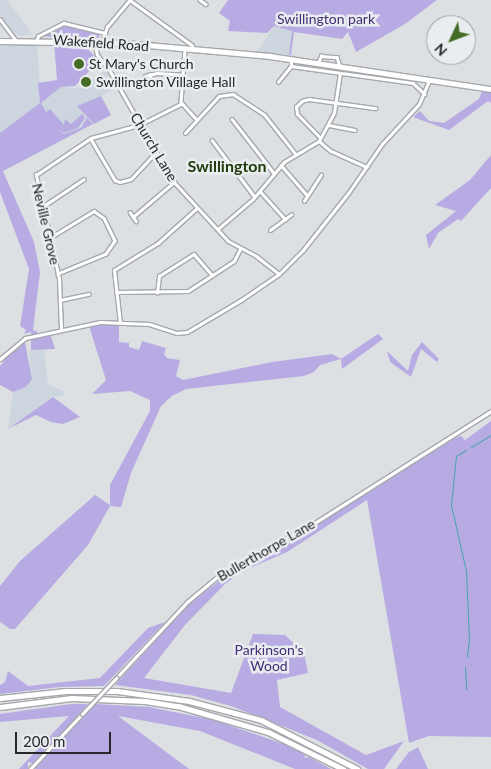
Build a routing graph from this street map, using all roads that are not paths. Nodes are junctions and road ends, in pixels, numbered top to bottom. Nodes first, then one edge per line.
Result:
1 (130, 0) edge
2 (200, 0) edge
3 (206, 4) dead end
4 (0, 18) edge
5 (105, 33) junction
6 (37, 39) junction
7 (0, 40) edge
8 (16, 40) junction
9 (94, 42) junction
10 (102, 43) junction
11 (195, 48) junction
12 (185, 50) junction
13 (291, 59) junction
14 (318, 64) junction
15 (291, 66) junction
16 (340, 70) junction
17 (150, 74) junction
18 (183, 75) junction
19 (145, 76) dead end
20 (429, 79) junction
21 (152, 81) dead end
22 (278, 82) dead end
23 (491, 89) edge
24 (425, 94) junction
25 (335, 102) junction
26 (181, 104) junction
27 (375, 108) dead end
28 (232, 119) dead end
29 (197, 120) junction
30 (139, 125) junction
31 (329, 125) junction
32 (238, 127) junction
33 (235, 130) dead end
34 (355, 130) dead end
35 (185, 133) dead end
36 (91, 138) junction
37 (212, 140) dead end
38 (319, 140) junction
39 (218, 148) junction
40 (213, 151) dead end
41 (155, 153) junction
42 (295, 153) junction
43 (281, 165) junction
44 (367, 167) junction
45 (274, 173) junction
46 (321, 175) dead end
47 (84, 179) dead end
48 (174, 182) junction
49 (260, 192) junction
50 (307, 195) junction
51 (255, 197) junction
52 (304, 200) dead end
53 (42, 207) junction
54 (197, 208) junction
55 (130, 212) dead end
56 (291, 215) dead end
57 (133, 216) junction
58 (285, 220) junction
59 (136, 221) dead end
60 (218, 230) junction
61 (270, 230) dead end
62 (51, 237) junction
63 (240, 249) junction
64 (58, 274) junction
65 (279, 274) junction
66 (212, 275) junction
67 (116, 292) junction
68 (157, 293) junction
69 (88, 294) dead end
70 (59, 300) junction
71 (120, 322) junction
72 (61, 329) junction
73 (0, 359) edge
74 (491, 411) edge
75 (0, 698) edge
76 (0, 707) edge
77 (30, 769) edge
78 (343, 769) edge
79 (357, 769) edge

1 - 5 street
1 - 11 street
2 - 3 street
4 - 8 street
5 - 6 street
5 - 10 street
6 - 8 main road, Wakefield Road
6 - 9 main road, Wakefield Road
7 - 8 main road, Wakefield Road
9 - 10 main road, Wakefield Road
9 - 30 street, Church Lane
10 - 12 main road, Wakefield Road
11 - 12 main road, Wakefield Road
11 - 13 main road, Wakefield Road
12 - 18 street
13 - 14 main road, Wakefield Road
13 - 15 street
14 - 16 main road, Wakefield Road
14 - 16 street
15 - 16 street, Wakefield Road
15 - 22 street
16 - 20 main road, Wakefield Road
16 - 24 street, Wakefield Road
16 - 25 street
17 - 18 street
17 - 19 street
17 - 21 street
18 - 26 street
20 - 23 main road, Wakefield Road
20 - 24 street
24 - 44 street
25 - 27 street
25 - 31 street
25 - 38 street
26 - 29 street
26 - 30 street, Neville Grove
28 - 32 street
29 - 35 street
29 - 42 street
30 - 36 street, Neville Grove
30 - 41 street, Church Lane
31 - 34 street
31 - 38 street
32 - 33 street
32 - 45 street
36 - 41 street
36 - 53 street, Neville Grove
37 - 39 street
38 - 42 street
38 - 44 street
39 - 40 street
39 - 51 street
41 - 48 street, Church Lane
42 - 43 street
43 - 45 street
43 - 50 street
44 - 65 street
45 - 49 street
46 - 50 street
47 - 53 street
48 - 54 street, Church Lane
48 - 57 street
49 - 51 street
49 - 58 street
50 - 52 street
51 - 60 street
53 - 62 street, Neville Grove
54 - 60 street, Church Lane
54 - 67 street
55 - 57 street
56 - 58 street
57 - 59 street
58 - 61 street
60 - 63 street, Church Lane
62 - 64 street, Neville Grove
62 - 64 street
63 - 65 street, Church Lane
63 - 66 street
64 - 70 street, Neville Grove
65 - 71 street
66 - 68 street
66 - 68 street
67 - 68 street
67 - 71 street
69 - 70 street
70 - 72 street, Neville Grove
71 - 72 street
72 - 73 street
74 - 77 street, Bullerthorpe Lane, bridge
75 - 79 highway
76 - 78 highway

